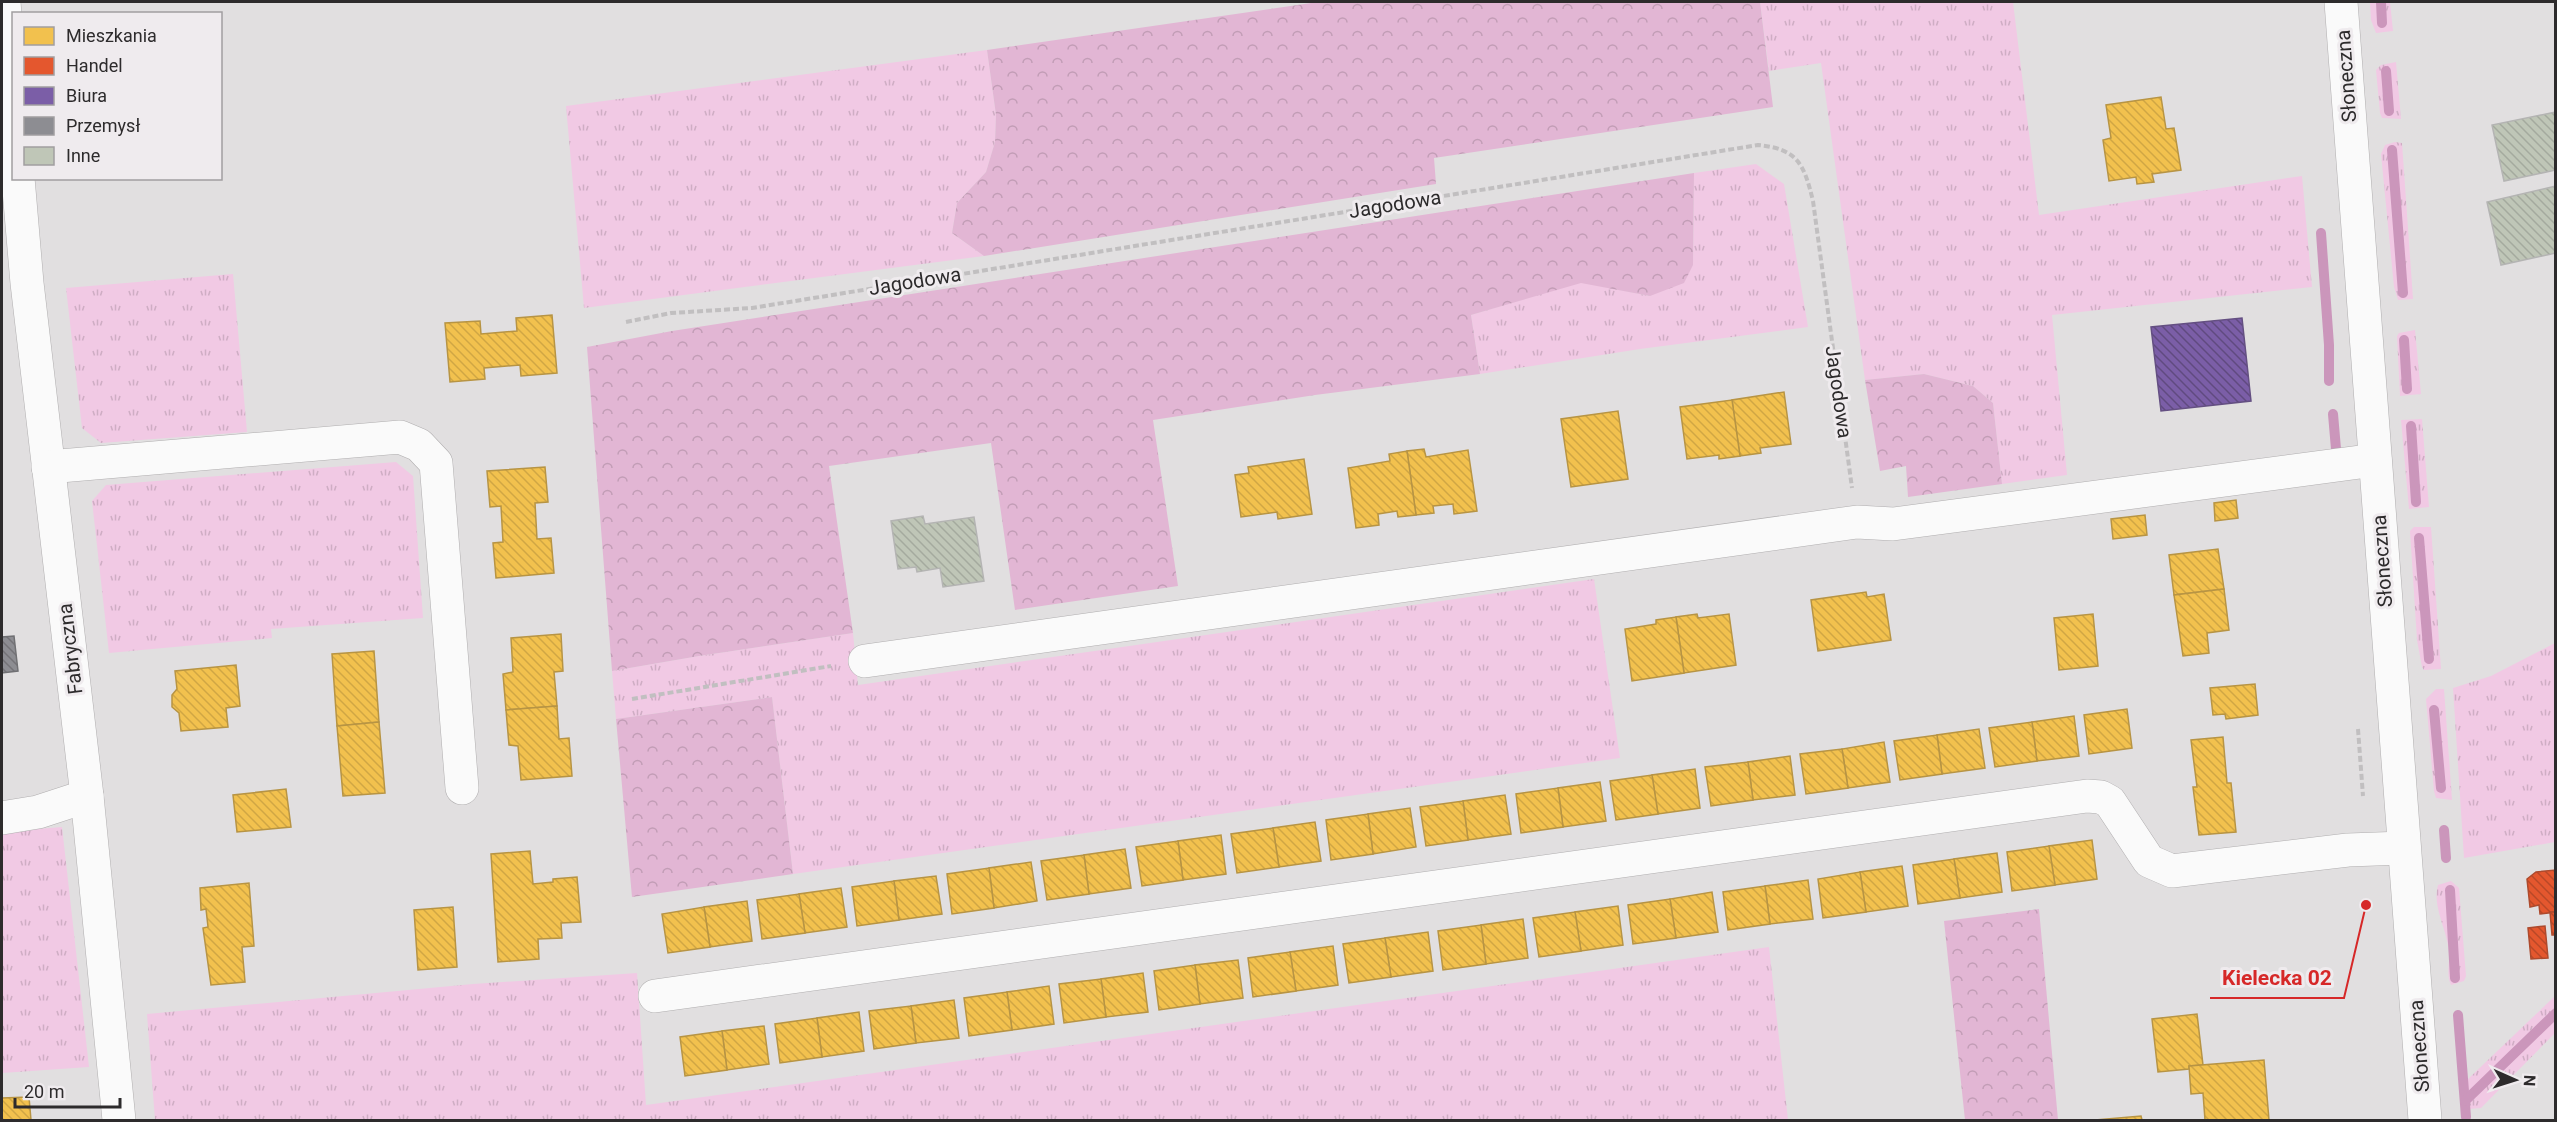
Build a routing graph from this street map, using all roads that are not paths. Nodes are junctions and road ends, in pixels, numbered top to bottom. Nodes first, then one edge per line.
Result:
1 (4, 2) edge
2 (2341, 2) edge
3 (12, 104) edge
4 (18, 180) edge
5 (2374, 460) junction
6 (48, 467) junction
7 (865, 660) road end
8 (462, 788) dead end
9 (87, 796) junction
10 (2, 818) edge
11 (2404, 848) junction
12 (655, 996) dead end
13 (119, 1120) edge
14 (2425, 1120) edge

1 - 3 street
2 - 5 street, Słoneczna
4 - 6 street, Fabryczna
5 - 7 street
5 - 11 street, Słoneczna
6 - 8 street
6 - 9 street, Fabryczna
9 - 10 street
9 - 13 street, Fabryczna
11 - 12 street
11 - 14 street, Słoneczna

